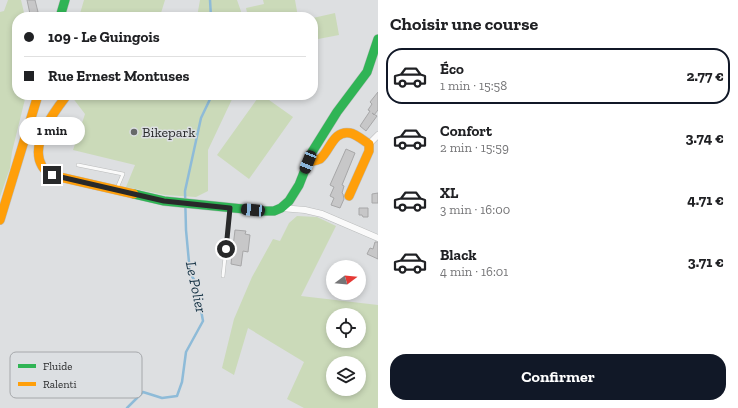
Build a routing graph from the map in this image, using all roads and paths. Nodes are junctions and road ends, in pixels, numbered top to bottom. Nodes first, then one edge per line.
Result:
1 (65, 0) edge
2 (61, 12) edge
3 (378, 39) edge
4 (36, 100) edge
5 (63, 100) edge
6 (378, 135) edge
7 (369, 144) junction
8 (308, 162) junction
9 (78, 164) dead end
10 (116, 190) junction
11 (349, 196) dead end
12 (230, 208) junction
13 (282, 208) junction
14 (0, 220) edge
15 (378, 238) edge
16 (223, 276) dead end

1 - 2 street
3 - 8 street
4 - 14 street
5 - 10 street
6 - 7 street
7 - 8 street
7 - 11 street
8 - 13 street
9 - 10 lane
10 - 12 street
12 - 13 street
12 - 16 lane
13 - 15 street

